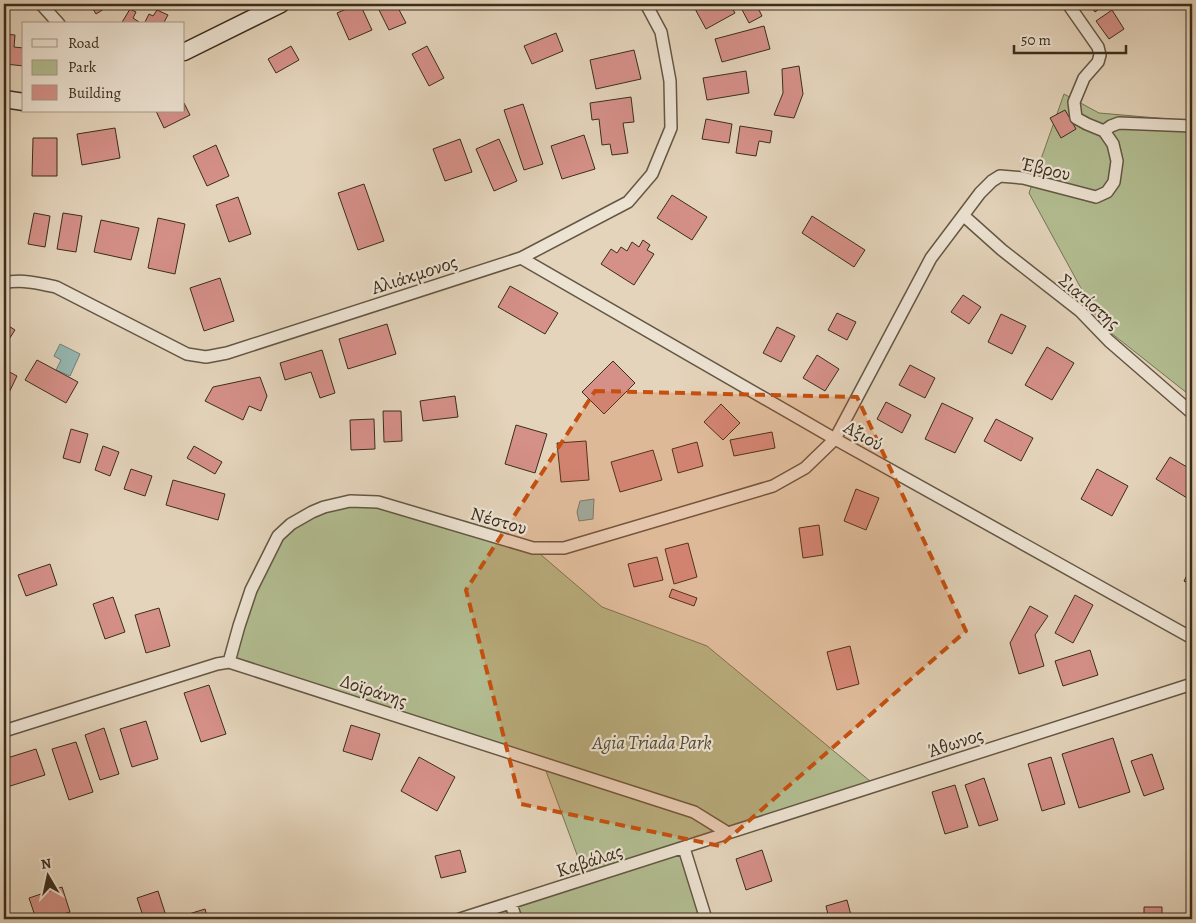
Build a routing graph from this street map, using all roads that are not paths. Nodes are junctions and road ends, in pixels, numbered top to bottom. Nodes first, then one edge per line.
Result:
1 (41, 4) edge
2 (281, 4) edge
3 (646, 4) edge
4 (1068, 4) edge
5 (57, 22) edge
6 (185, 52) edge
7 (4, 99) edge
8 (22, 102) edge
9 (1192, 126) edge
10 (1104, 131) junction
11 (964, 216) junction
12 (521, 258) junction
13 (4, 283) edge
14 (1192, 413) edge
15 (835, 439) junction
16 (1192, 638) edge
17 (229, 662) junction
18 (1192, 684) edge
19 (4, 731) edge
20 (728, 833) junction
21 (684, 848) junction
22 (511, 904) junction
23 (460, 919) edge
24 (516, 919) edge
25 (706, 919) edge

1 - 5 street
2 - 6 street
3 - 12 street, Αλιάκμονος
4 - 10 street
7 - 8 street
9 - 10 street
10 - 11 street, Έβρου
11 - 14 street, Σιατίστης
11 - 15 street, Έβρου
12 - 13 street, Αλιάκμονος
12 - 15 street, Αξιού
15 - 16 street, Αξιού
15 - 17 street, Νέστου
17 - 19 street
17 - 20 street, Δοϊράνης
18 - 20 street, Άθωνος
20 - 21 street, Καβάλας
21 - 22 street, Καβάλας
21 - 25 street
22 - 23 street, Καβάλας
22 - 24 street

